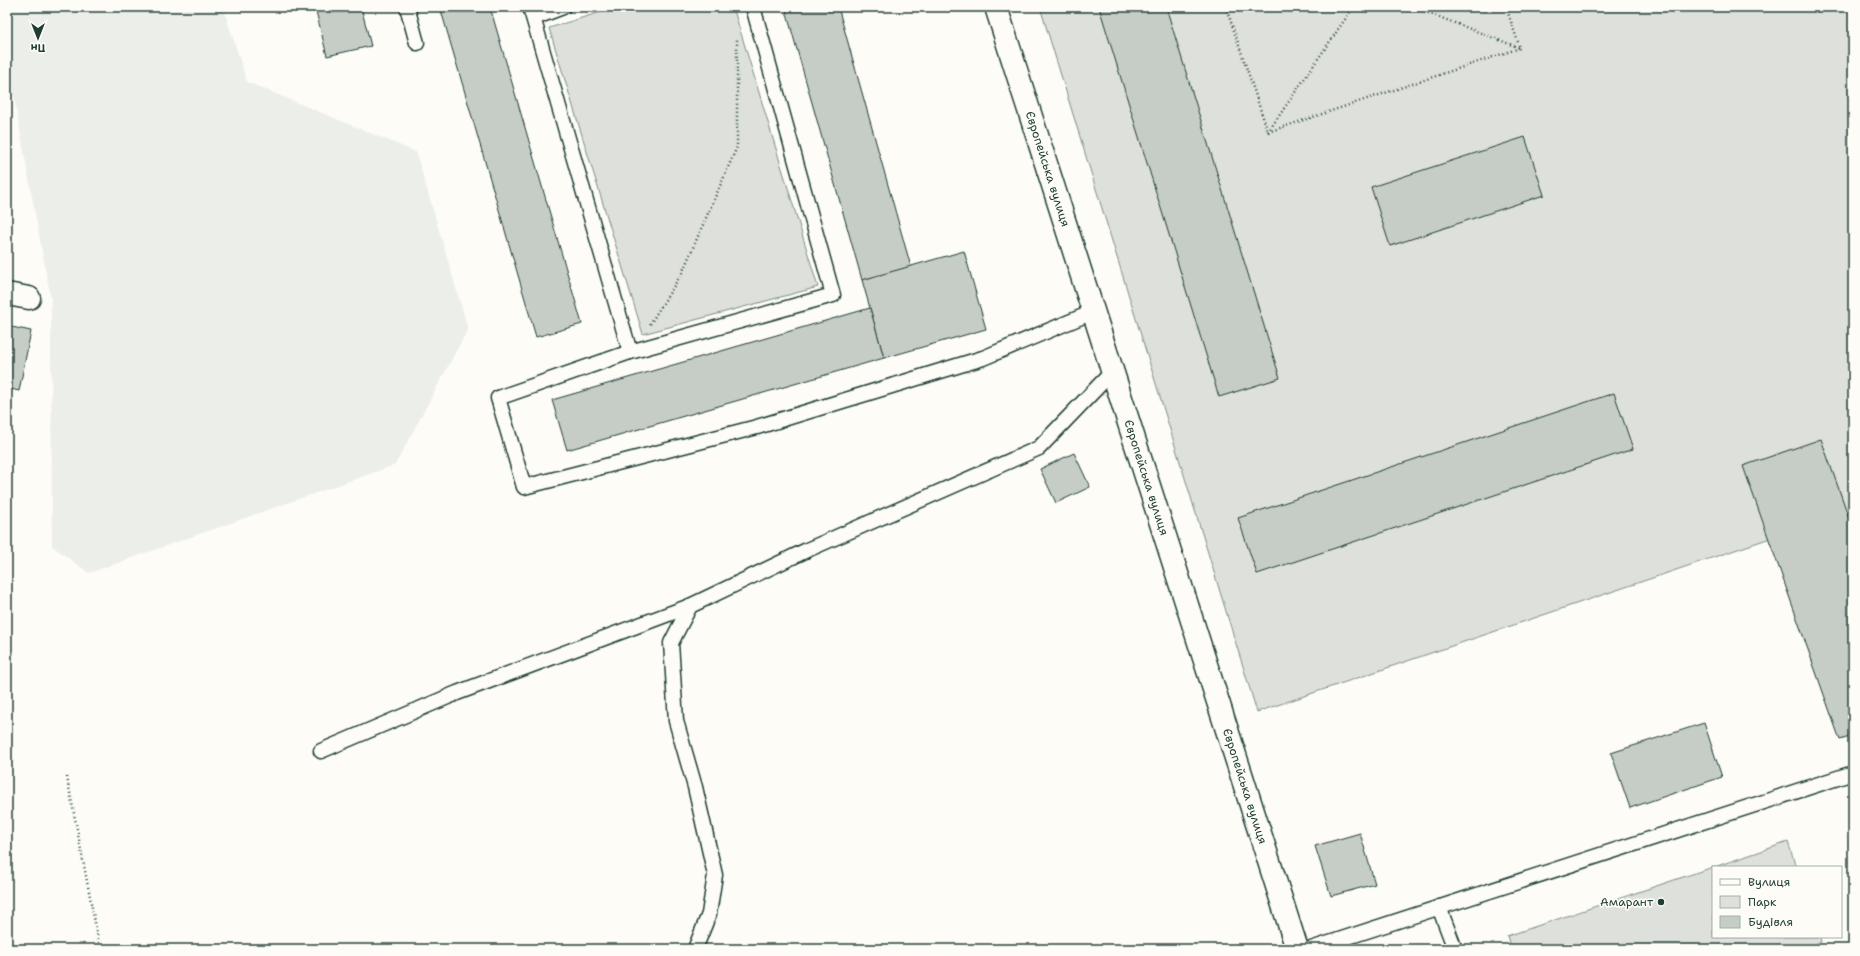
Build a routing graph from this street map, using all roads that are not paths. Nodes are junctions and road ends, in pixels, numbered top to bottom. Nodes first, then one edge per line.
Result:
1 (407, 7) edge
2 (564, 7) edge
3 (753, 7) edge
4 (996, 7) edge
5 (532, 12) edge
6 (417, 43) dead end
7 (7, 294) edge
8 (29, 298) dead end
9 (1093, 312) junction
10 (630, 352) junction
11 (1112, 372) junction
12 (690, 606) junction
13 (321, 751) dead end
14 (1853, 773) edge
15 (1439, 907) junction
16 (695, 949) edge
17 (1297, 949) edge
18 (1311, 949) edge
19 (1455, 949) edge

1 - 6 lane
2 - 5 lane
3 - 10 lane
4 - 9 street, Європейська вулиця
5 - 10 lane
7 - 8 street
9 - 10 lane
9 - 11 street, Європейська вулиця
11 - 12 lane
11 - 17 street, Європейська вулиця
12 - 13 lane
12 - 16 lane
14 - 15 lane
15 - 18 lane
15 - 19 lane

